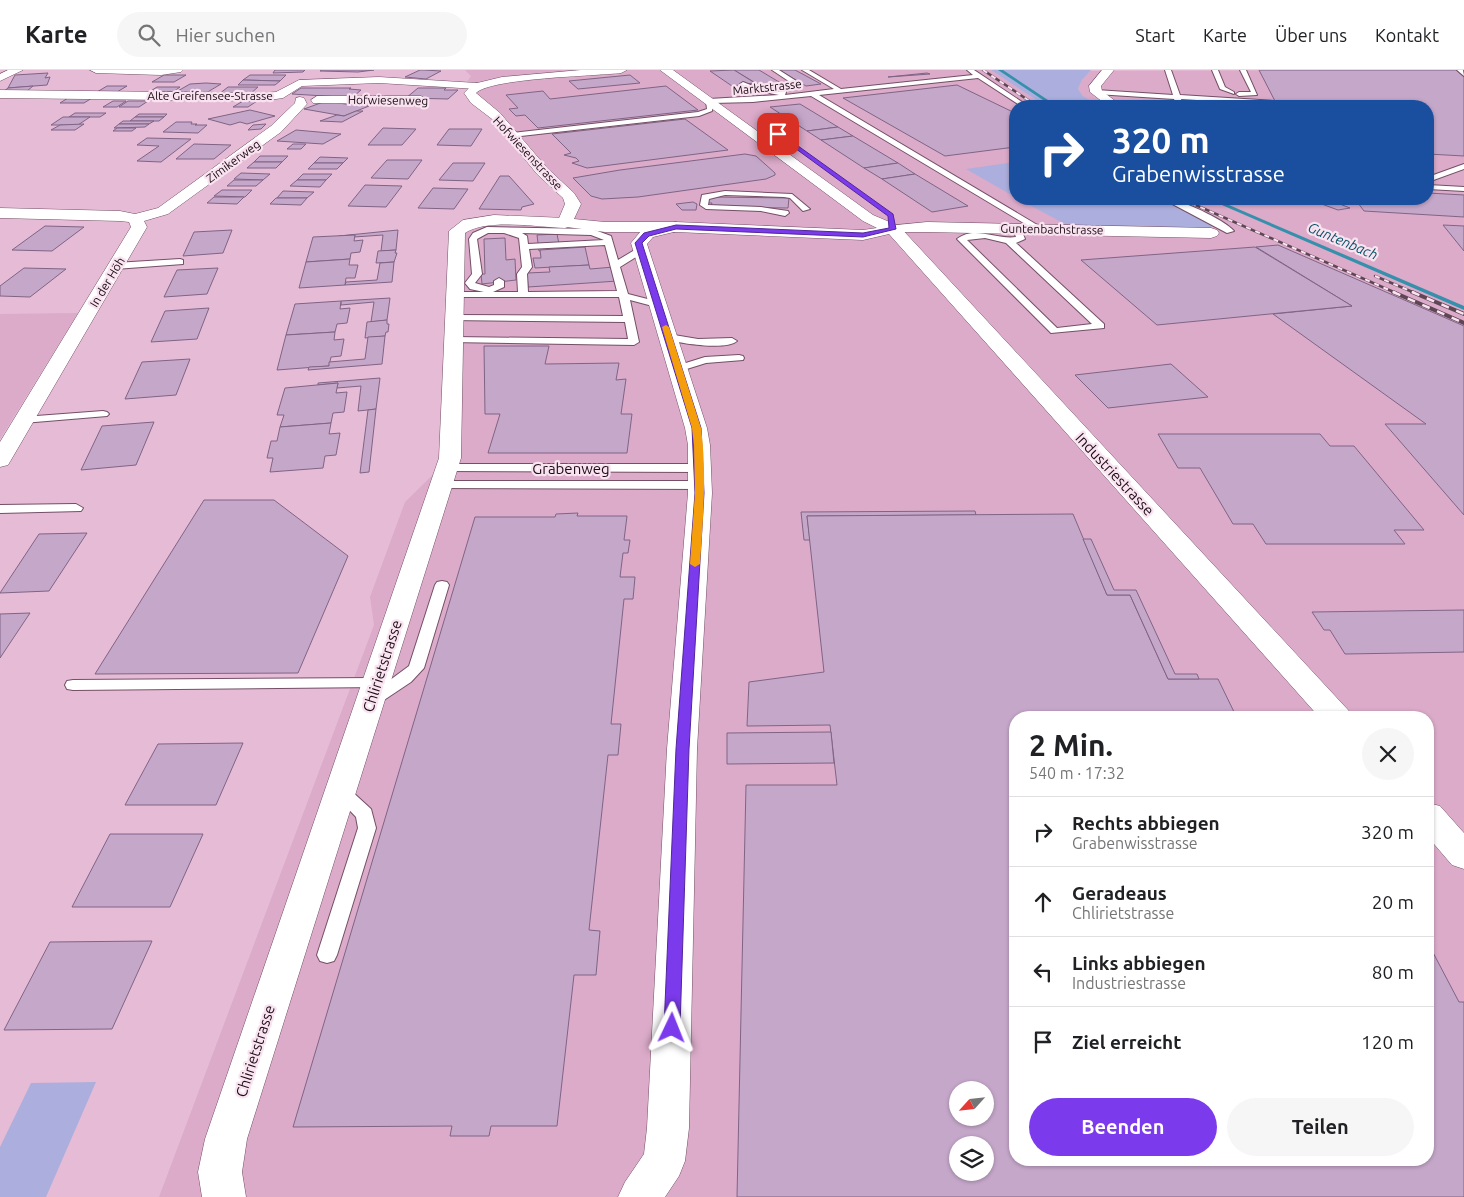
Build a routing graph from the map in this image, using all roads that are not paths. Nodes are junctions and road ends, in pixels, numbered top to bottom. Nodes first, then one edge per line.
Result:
1 (17, 70) edge
2 (96, 70) edge
3 (122, 70) edge
4 (177, 70) edge
5 (311, 70) edge
6 (621, 70) edge
7 (666, 70) edge
8 (775, 70) edge
9 (805, 70) edge
10 (970, 70) edge
11 (1108, 70) edge
12 (1168, 70) edge
13 (1215, 70) edge
14 (1243, 70) edge
15 (1460, 70) edge
16 (1464, 74) edge
17 (977, 76) junction
18 (0, 78) edge
19 (299, 83) junction
20 (744, 84) dead end
21 (477, 86) junction
22 (812, 89) junction
23 (839, 90) junction
24 (1175, 90) junction
25 (720, 91) dead end
26 (1232, 93) junction
27 (0, 94) edge
28 (783, 94) junction
29 (1099, 94) junction
30 (279, 95) junction
31 (1178, 98) junction
32 (300, 100) junction
33 (461, 100) dead end
34 (475, 100) junction
35 (1015, 100) edge
36 (1108, 100) edge
37 (1216, 100) edge
38 (435, 101) dead end
39 (709, 101) junction
40 (735, 102) junction
41 (753, 114) dead end
42 (512, 135) junction
43 (790, 143) dead end
44 (1464, 166) edge
45 (836, 177) dead end
46 (1434, 178) edge
47 (1434, 187) edge
48 (1464, 189) edge
49 (844, 200) junction
50 (1179, 205) edge
51 (806, 209) dead end
52 (883, 210) dead end
53 (0, 213) edge
54 (785, 213) dead end
55 (135, 220) junction
56 (565, 222) junction
57 (800, 226) junction
58 (893, 229) junction
59 (1040, 229) junction
60 (1211, 233) joint
61 (1013, 235) junction
62 (634, 236) junction
63 (495, 238) dead end
64 (608, 242) junction
65 (524, 247) junction
66 (180, 262) dead end
67 (116, 266) junction
68 (615, 266) junction
69 (499, 281) dead end
70 (523, 295) junction
71 (624, 295) junction
72 (660, 305) junction
73 (454, 318) junction
74 (629, 318) junction
75 (668, 338) junction
76 (732, 341) dead end
77 (739, 358) dead end
78 (678, 369) junction
79 (103, 414) dead end
80 (23, 420) junction
81 (0, 460) edge
82 (445, 476) junction
83 (699, 476) junction
84 (76, 508) dead end
85 (0, 509) edge
86 (442, 585) dead end
87 (73, 685) dead end
88 (374, 692) junction
89 (1332, 711) edge
90 (341, 792) junction
91 (1434, 822) edge
92 (1464, 856) edge
93 (327, 955) dead end
94 (224, 1197) edge
95 (640, 1197) edge

1 - 18 street
2 - 3 street
3 - 4 street
5 - 19 street
6 - 21 street
7 - 39 street, Industriestrasse
8 - 28 lane
9 - 23 lane
10 - 17 lane
11 - 29 street
12 - 24 lane
13 - 26 lane
14 - 26 lane
15 - 16 lane
17 - 23 lane, Marktstrasse
17 - 35 lane
19 - 21 street, Alte Greifensee-Strasse
19 - 30 street, Alte Greifensee-Strasse
20 - 28 lane
21 - 34 street
22 - 23 lane, Marktstrasse
22 - 28 lane, Marktstrasse
22 - 59 lane
24 - 26 lane
24 - 31 lane
25 - 40 street
27 - 30 street, Alte Greifensee-Strasse
28 - 40 lane, Marktstrasse
29 - 31 lane
29 - 36 street
30 - 32 street
31 - 37 lane
32 - 38 street, Hofwiesenweg
32 - 55 street, Zimikerweg
33 - 34 street
34 - 42 street, Hofwiesenstrasse
39 - 40 lane, Marktstrasse
39 - 42 lane
39 - 49 street, Industriestrasse
40 - 41 street
42 - 56 street, Hofwiesenstrasse
43 - 45 street
44 - 46 lane
47 - 48 lane
49 - 57 street, Chlirietstrasse
49 - 58 street, Industriestrasse
50 - 60 lane
51 - 54 lane
52 - 58 street, Industriestrasse
53 - 55 street
55 - 67 street, In der Höh
56 - 62 street, Chlirietstrasse
56 - 73 street, Chlirietstrasse
57 - 58 street, Chlirietstrasse
57 - 62 street, Chlirietstrasse
58 - 61 street, Guntenbachstrasse
58 - 62 street
58 - 89 street, Industriestrasse
59 - 60 street, Guntenbachstrasse
59 - 61 street, Guntenbachstrasse
61 - 61 lane
62 - 68 lane
62 - 72 street
63 - 65 lane
64 - 65 lane
64 - 68 lane
64 - 69 lane
65 - 70 lane
66 - 67 lane
67 - 80 street, In der Höh
68 - 71 lane
70 - 71 lane
70 - 73 lane
71 - 72 lane
71 - 74 lane
72 - 75 street
73 - 74 lane
73 - 74 lane
73 - 82 street, Chlirietstrasse
75 - 76 lane
75 - 78 street
77 - 78 lane
78 - 83 street
79 - 80 lane
80 - 81 street, In der Höh
82 - 83 lane, Grabenweg
82 - 88 street, Chlirietstrasse
83 - 95 street
84 - 85 lane
86 - 88 lane
87 - 88 lane
88 - 90 street, Chlirietstrasse
90 - 93 lane
90 - 94 street, Chlirietstrasse
91 - 92 street

